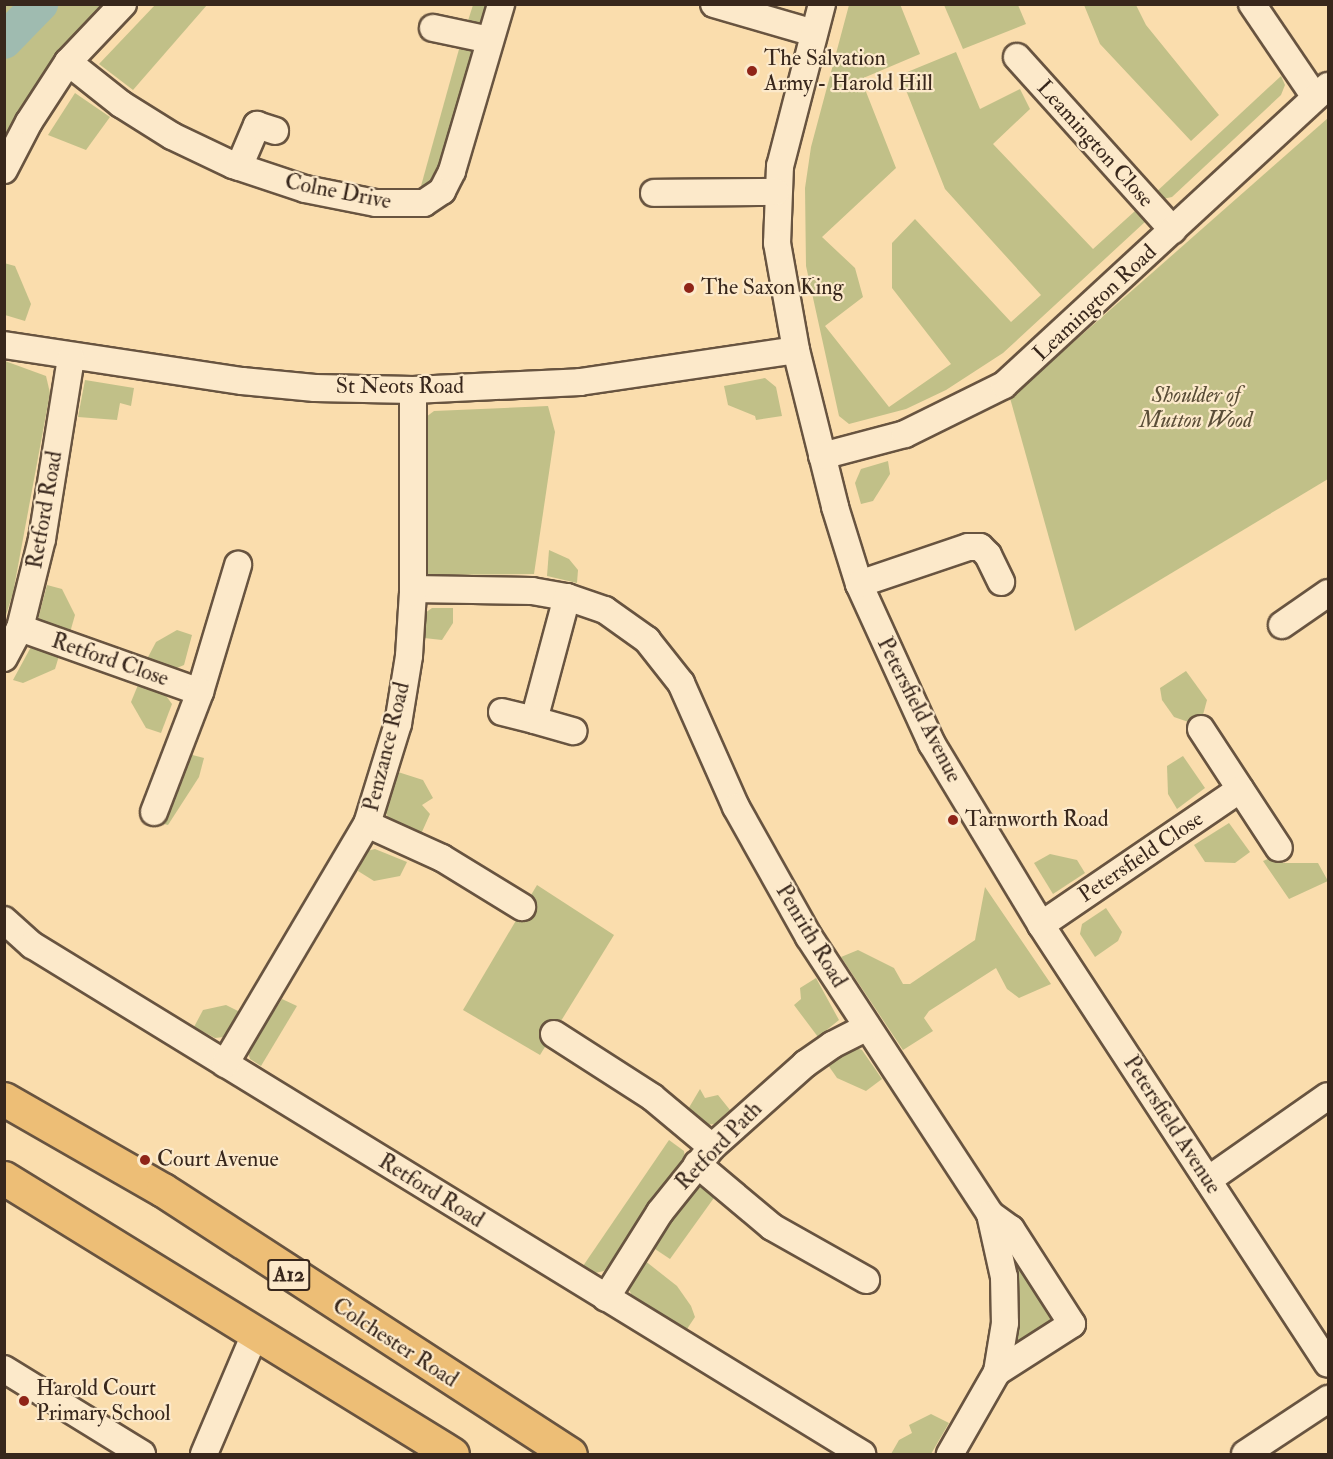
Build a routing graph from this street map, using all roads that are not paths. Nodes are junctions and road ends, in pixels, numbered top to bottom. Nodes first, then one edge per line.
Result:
1 (123, 4) edge
2 (501, 4) edge
3 (714, 4) edge
4 (822, 4) edge
5 (1252, 4) edge
6 (433, 28) dead end
7 (814, 33) junction
8 (490, 40) junction
9 (1017, 57) dead end
10 (68, 62) junction
11 (1322, 92) edge
12 (275, 131) dead end
13 (239, 167) junction
14 (4, 170) edge
15 (776, 192) junction
16 (654, 193) dead end
17 (1173, 230) junction
18 (4, 345) edge
19 (796, 350) junction
20 (71, 358) junction
21 (413, 390) junction
22 (822, 456) junction
23 (238, 565) dead end
24 (1001, 582) dead end
25 (859, 584) junction
26 (413, 589) junction
27 (1329, 593) edge
28 (567, 597) junction
29 (1282, 625) dead end
30 (20, 628) junction
31 (4, 658) edge
32 (200, 692) junction
33 (502, 712) dead end
34 (534, 720) junction
35 (1201, 729) dead end
36 (573, 731) dead end
37 (1240, 789) junction
38 (154, 812) dead end
39 (368, 824) junction
40 (1279, 848) dead end
41 (522, 907) dead end
42 (4, 920) edge
43 (1041, 925) junction
44 (867, 1027) junction
45 (554, 1034) dead end
46 (225, 1064) junction
47 (1329, 1096) edge
48 (4, 1100) edge
49 (704, 1156) junction
50 (4, 1178) edge
51 (1208, 1180) junction
52 (990, 1214) junction
53 (866, 1280) dead end
54 (606, 1299) junction
55 (255, 1334) junction
56 (1329, 1364) edge
57 (4, 1369) edge
58 (997, 1372) junction
59 (1329, 1399) edge
60 (142, 1455) edge
61 (204, 1455) edge
62 (452, 1455) edge
63 (570, 1455) edge
64 (862, 1455) edge
65 (950, 1455) edge
66 (1245, 1455) edge

1 - 10 street
2 - 8 street, Colne Drive
3 - 7 street
4 - 7 street, Petersfield Avenue
5 - 11 street
6 - 8 street
7 - 15 street, Petersfield Avenue
8 - 13 street, Colne Drive
9 - 17 street, Leamington Close
10 - 13 street, Colne Drive
10 - 14 street
11 - 17 street, Leamington Road
12 - 13 street
15 - 16 street
15 - 19 street, Petersfield Avenue
17 - 22 street, Leamington Road
18 - 20 street, St Neots Road
19 - 21 street, St Neots Road
19 - 22 street, Petersfield Avenue
20 - 21 street, St Neots Road
20 - 30 street, Retford Road
21 - 26 street, Penzance Road
22 - 25 street, Petersfield Avenue
23 - 32 street
24 - 25 street
25 - 43 street, Petersfield Avenue
26 - 28 street, Penrith Road
26 - 39 street, Penzance Road
27 - 29 street
28 - 34 street
28 - 44 street, Penrith Road
30 - 31 street, Retford Road
30 - 32 street, Retford Close
32 - 38 street
33 - 34 street
34 - 36 street
35 - 37 street
37 - 40 street
37 - 43 street, Petersfield Close
39 - 41 street
39 - 46 street, Penzance Road
42 - 46 street, Retford Road
43 - 51 street, Petersfield Avenue
44 - 49 street, Retford Path
44 - 52 street, Penrith Road
45 - 49 street
46 - 54 street, Retford Road
47 - 51 street
48 - 63 highway, Colchester Road / A12
49 - 53 street
49 - 54 street, Retford Path
50 - 55 highway
51 - 56 street, Petersfield Avenue
52 - 58 street, Penrith Road
52 - 58 street
54 - 64 street, Retford Road
55 - 61 street
55 - 62 highway
57 - 60 street
58 - 65 street, Penrith Road
59 - 66 street

